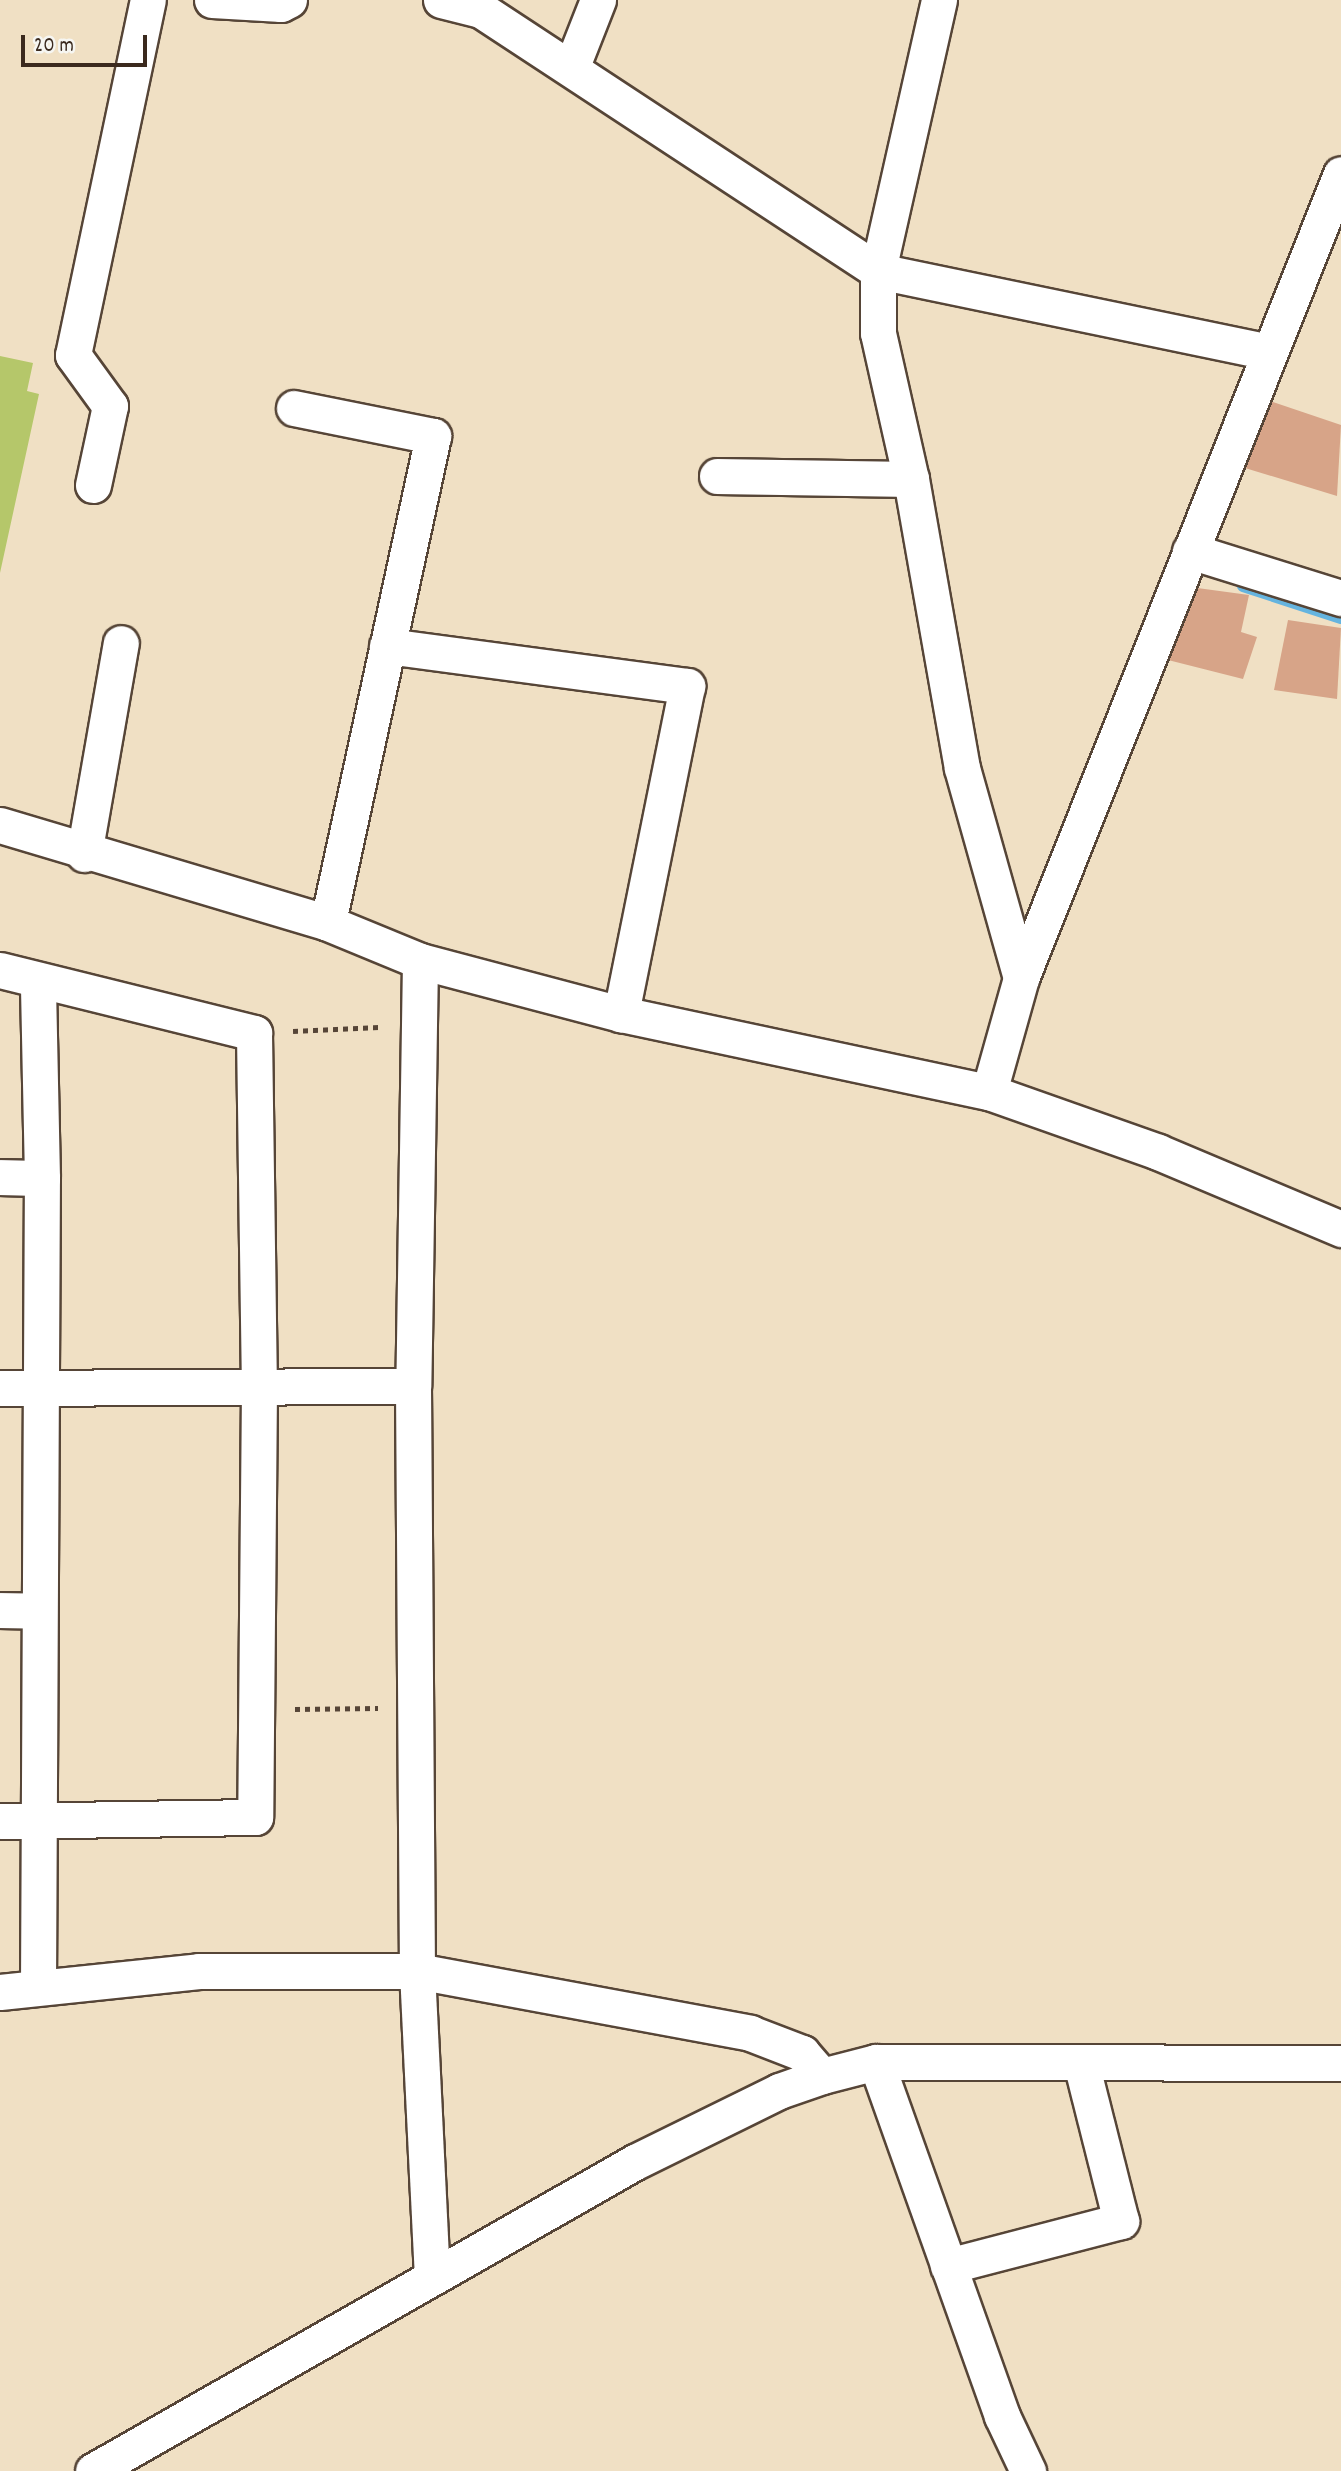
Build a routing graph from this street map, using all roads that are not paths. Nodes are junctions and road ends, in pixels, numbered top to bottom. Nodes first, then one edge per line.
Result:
1 (148, 0) edge
2 (212, 0) edge
3 (289, 0) edge
4 (442, 0) edge
5 (598, 0) edge
6 (939, 0) edge
7 (482, 5) edge
8 (572, 66) junction
9 (1341, 174) edge
10 (1329, 236) edge
11 (877, 271) junction
12 (1268, 352) junction
13 (294, 408) dead end
14 (717, 476) dead end
15 (911, 479) junction
16 (93, 485) dead end
17 (1190, 551) junction
18 (1341, 598) edge
19 (121, 643) dead end
20 (387, 646) junction
21 (0, 825) edge
22 (84, 854) junction
23 (328, 923) junction
24 (420, 961) junction
25 (0, 970) edge
26 (1021, 978) junction
27 (38, 980) junction
28 (621, 1014) junction
29 (989, 1091) junction
30 (0, 1177) edge
31 (42, 1178) junction
32 (1341, 1229) edge
33 (413, 1386) junction
34 (259, 1387) junction
35 (0, 1388) edge
36 (41, 1388) junction
37 (0, 1610) edge
38 (39, 1611) junction
39 (0, 1821) edge
40 (38, 1822) junction
41 (417, 1971) junction
42 (38, 1987) junction
43 (0, 1992) edge
44 (876, 2062) junction
45 (1081, 2063) junction
46 (1341, 2063) edge
47 (822, 2076) junction
48 (948, 2266) junction
49 (432, 2274) junction
50 (93, 2471) edge
51 (1028, 2471) edge

1 - 16 street
2 - 3 street
4 - 7 street
5 - 8 street
6 - 11 street
7 - 8 street
8 - 11 street
9 - 10 street
10 - 12 street
11 - 12 street
11 - 15 street
12 - 17 street
13 - 20 street
14 - 15 street
15 - 26 street
17 - 18 street
17 - 26 street
19 - 22 street
20 - 23 street
20 - 28 street
21 - 22 street
22 - 23 street
23 - 24 street
24 - 28 street
24 - 33 street
25 - 27 street
26 - 29 street
27 - 31 street
27 - 34 street
28 - 29 street
29 - 32 street
30 - 31 street
31 - 36 street
33 - 34 street
33 - 41 street
34 - 36 street
34 - 40 street
35 - 36 street
36 - 38 street
37 - 38 street
38 - 40 street
39 - 40 street
40 - 42 street
41 - 42 street
41 - 47 street
41 - 49 street
42 - 43 street
44 - 45 street
44 - 47 street
44 - 48 street
45 - 46 street
45 - 48 street
47 - 49 street
48 - 51 street
49 - 50 street

